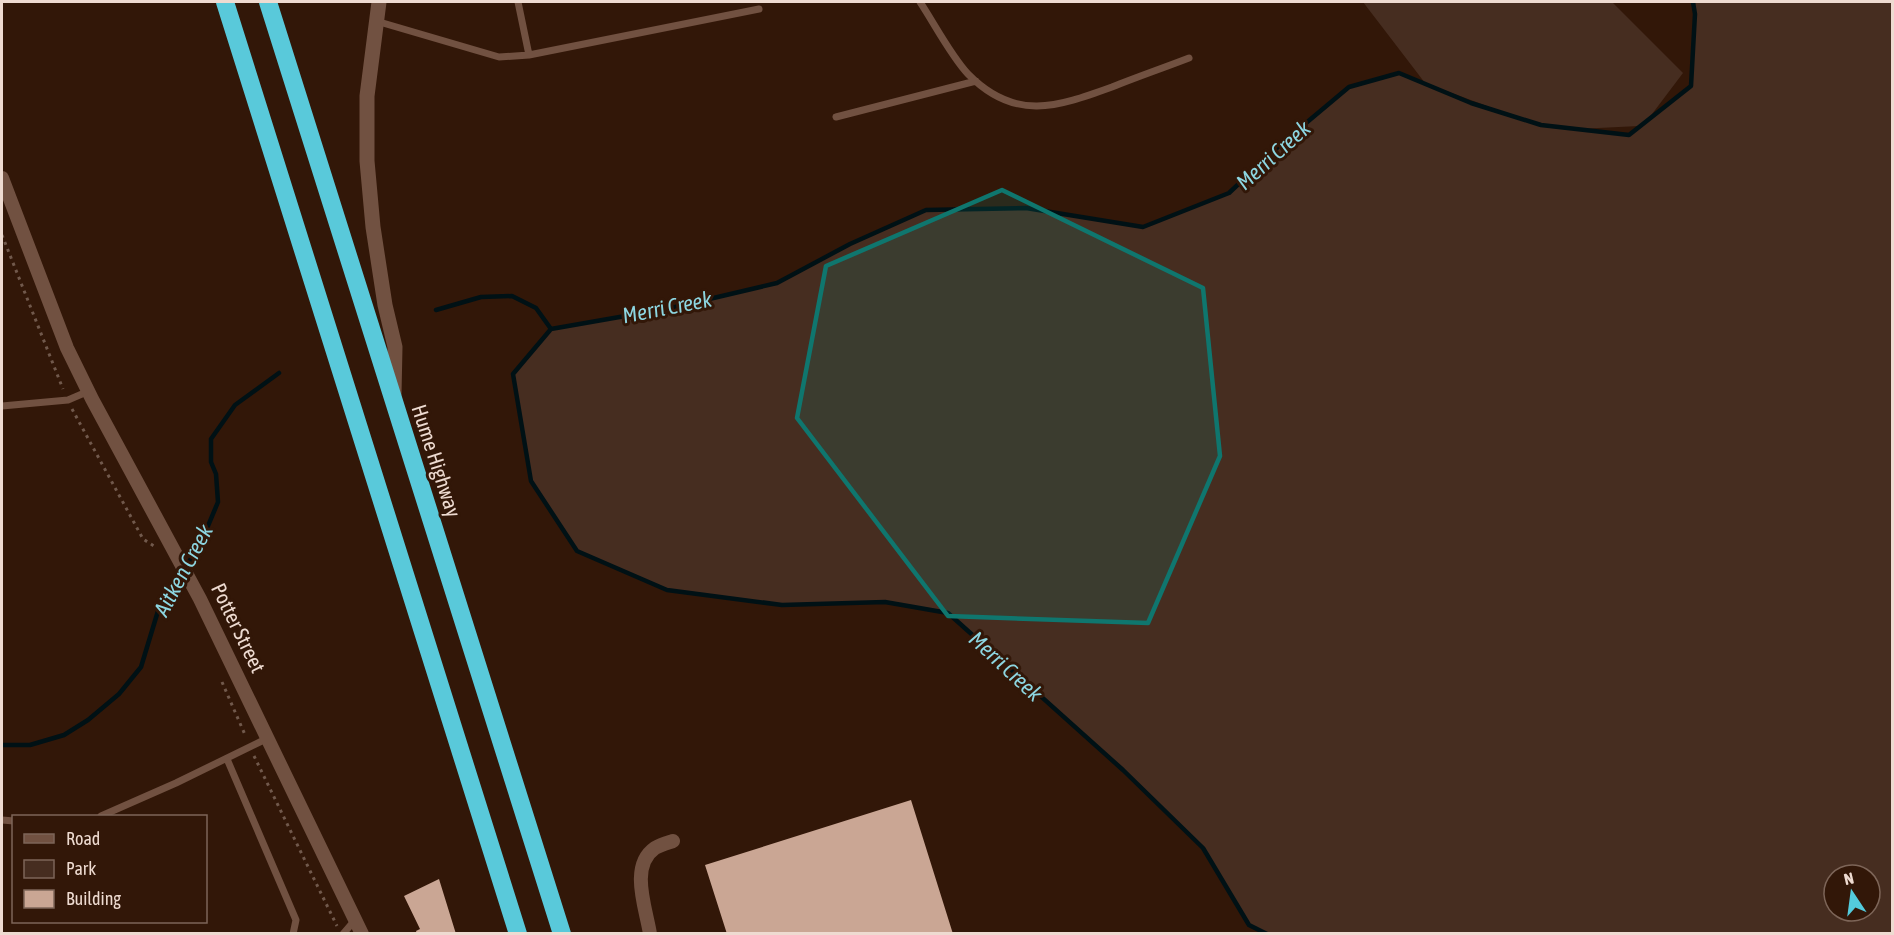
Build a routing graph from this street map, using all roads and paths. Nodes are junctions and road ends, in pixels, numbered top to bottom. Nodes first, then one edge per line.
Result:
1 (225, 2) edge
2 (268, 2) edge
3 (379, 2) edge
4 (518, 2) edge
5 (920, 2) edge
6 (759, 9) dead end
7 (376, 21) junction
8 (529, 55) junction
9 (1189, 58) dead end
10 (976, 81) junction
11 (836, 117) dead end
12 (2, 178) edge
13 (2, 235) edge
14 (88, 391) junction
15 (68, 400) junction
16 (394, 404) junction
17 (2, 406) edge
18 (161, 551) dead end
19 (220, 676) dead end
20 (268, 738) junction
21 (250, 747) junction
22 (227, 759) junction
23 (103, 815) edge
24 (673, 841) dead end
25 (356, 920) junction
26 (293, 933) edge
27 (342, 933) edge
28 (362, 933) edge
29 (518, 933) edge
30 (562, 933) edge
31 (650, 933) edge

1 - 29 highway
2 - 16 highway, Hume Highway
3 - 7 main road
4 - 8 lane
5 - 10 lane
6 - 8 lane
7 - 8 lane
7 - 16 main road
9 - 10 lane
10 - 11 lane
12 - 14 street, Potter Street
13 - 15 path
14 - 15 lane
14 - 20 street, Potter Street
15 - 17 lane
15 - 18 path
16 - 30 highway, Hume Highway
19 - 21 path
20 - 21 lane
20 - 25 street, Potter Street
21 - 22 lane
21 - 27 path
22 - 23 lane
22 - 26 lane
24 - 31 street
25 - 27 lane
25 - 28 street, Potter Street

